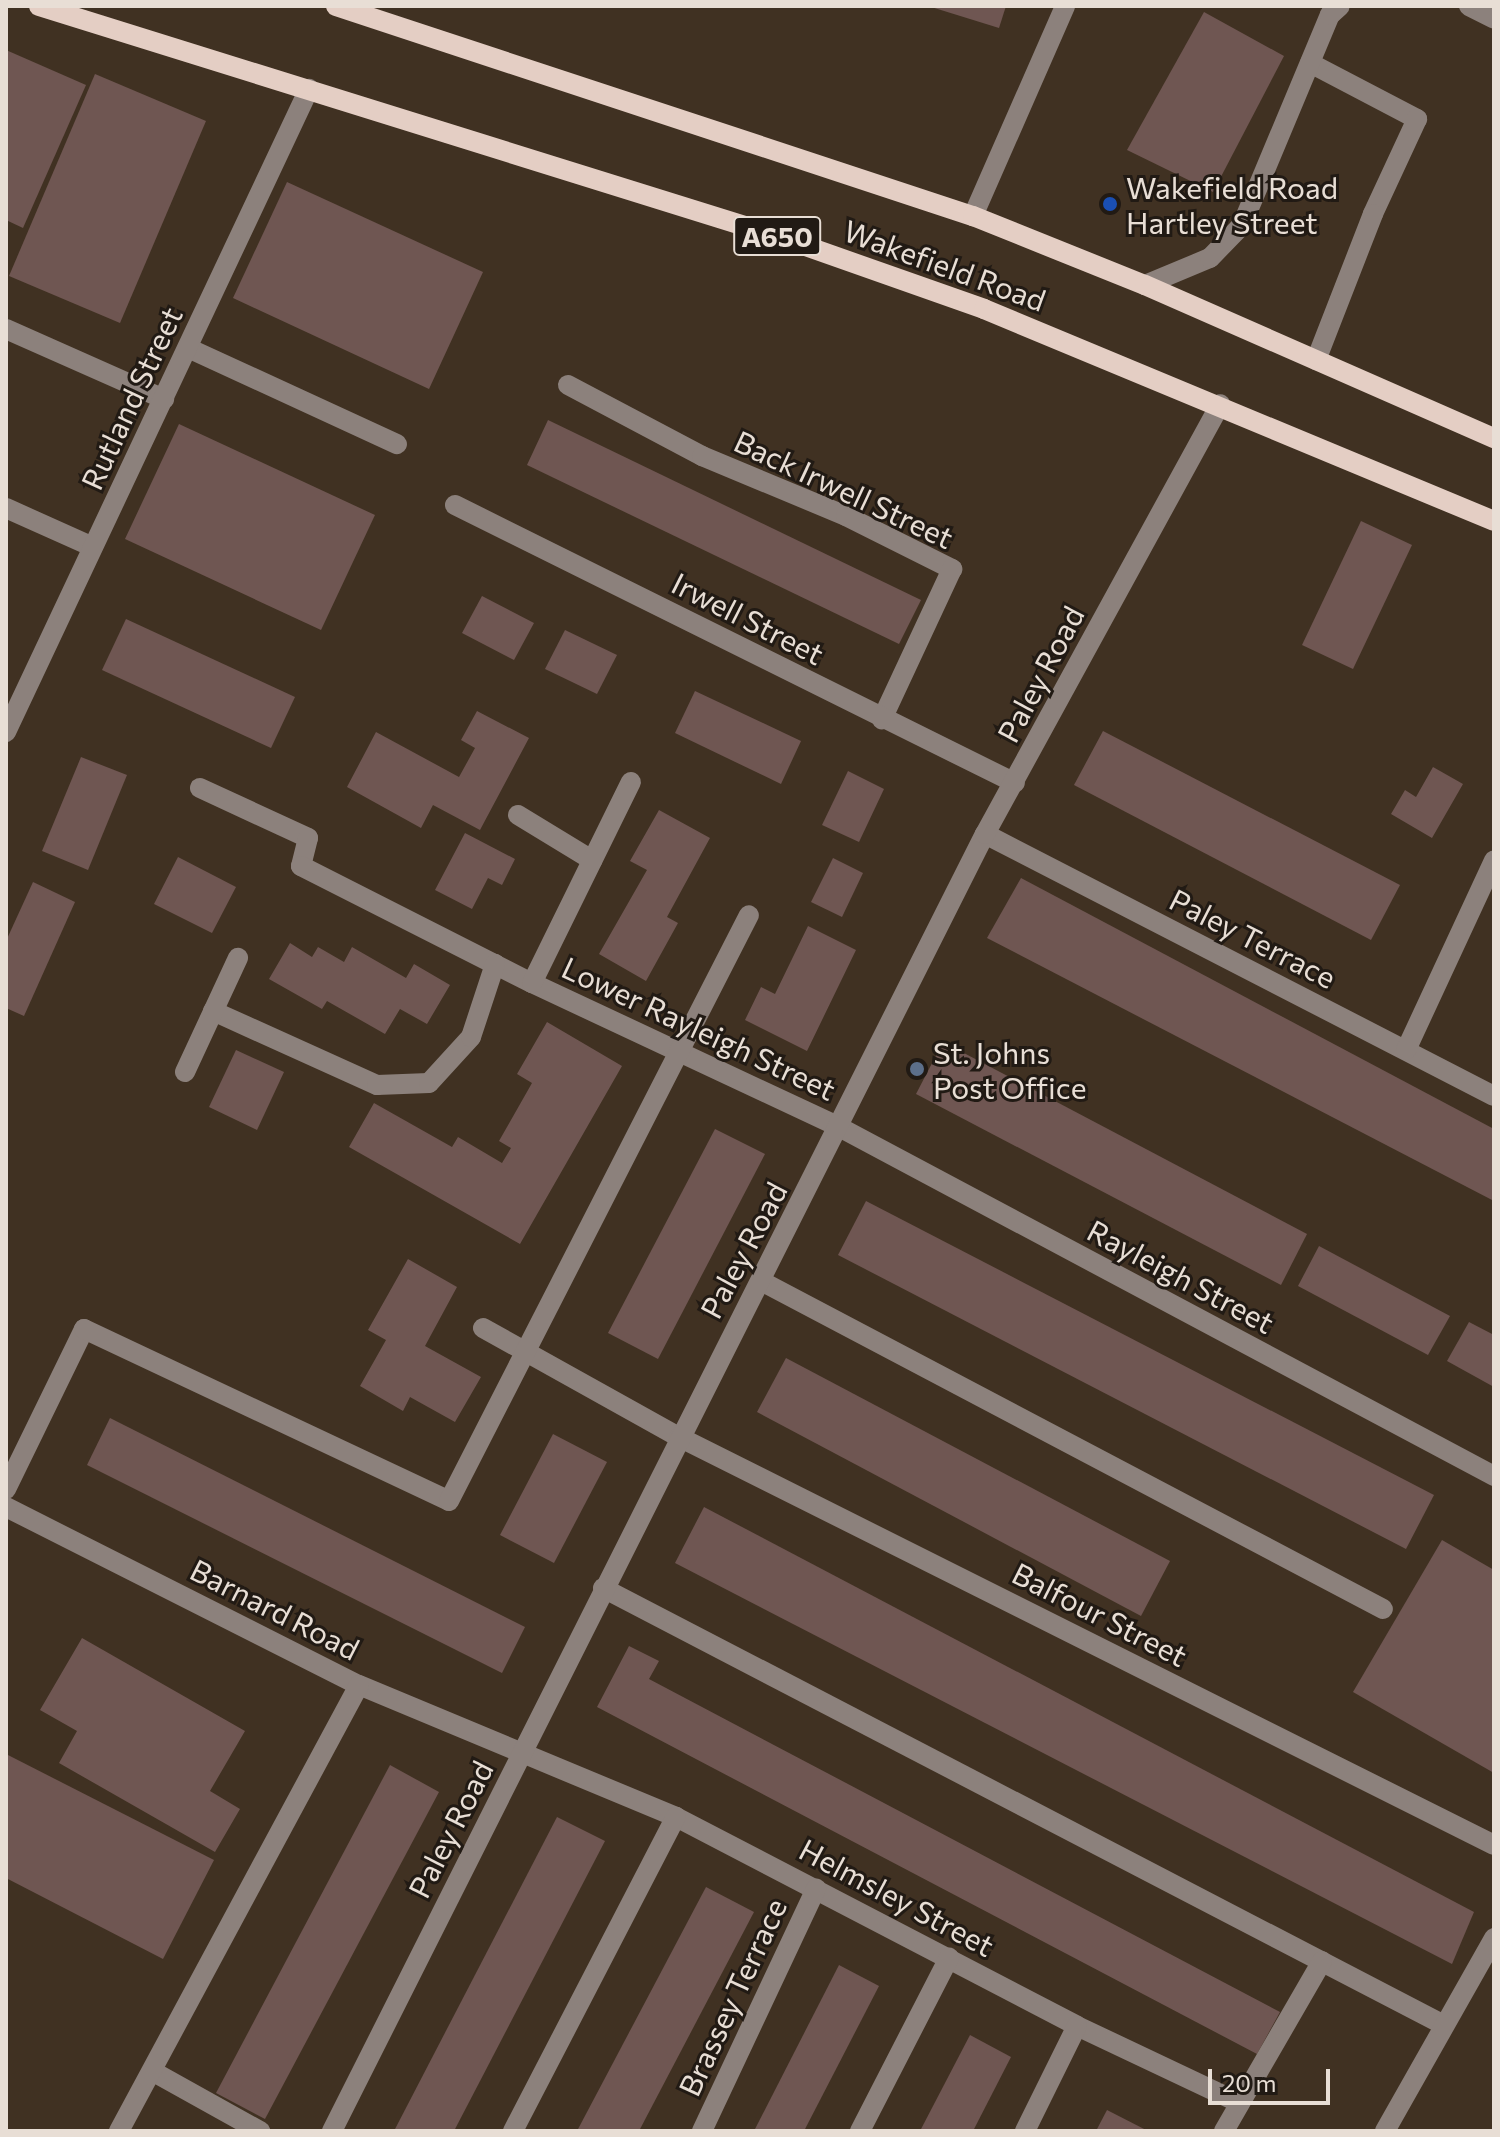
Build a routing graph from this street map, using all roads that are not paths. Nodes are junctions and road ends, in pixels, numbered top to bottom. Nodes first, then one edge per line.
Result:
1 (39, 6) edge
2 (336, 6) edge
3 (1065, 6) edge
4 (1340, 6) edge
5 (1469, 6) edge
6 (1494, 19) edge
7 (1310, 63) junction
8 (309, 89) junction
9 (973, 216) junction
10 (1145, 285) junction
11 (6, 329) edge
12 (188, 348) junction
13 (1316, 360) junction
14 (568, 385) dead end
15 (164, 399) junction
16 (1220, 404) junction
17 (1494, 438) edge
18 (397, 444) dead end
19 (455, 505) dead end
20 (6, 508) edge
21 (1494, 521) edge
22 (93, 547) junction
23 (882, 719) junction
24 (6, 732) edge
25 (631, 782) dead end
26 (1015, 783) junction
27 (200, 788) dead end
28 (518, 815) dead end
29 (985, 834) junction
30 (592, 860) junction
31 (1494, 860) edge
32 (749, 915) dead end
33 (238, 958) dead end
34 (495, 964) junction
35 (532, 983) junction
36 (213, 1011) junction
37 (680, 1050) junction
38 (1406, 1050) junction
39 (185, 1072) dead end
40 (1494, 1096) edge
41 (841, 1128) junction
42 (761, 1281) junction
43 (483, 1328) dead end
44 (526, 1352) junction
45 (679, 1437) junction
46 (1494, 1476) edge
47 (6, 1489) edge
48 (6, 1507) edge
49 (603, 1588) junction
50 (1383, 1609) dead end
51 (359, 1685) junction
52 (523, 1751) junction
53 (676, 1817) junction
54 (1494, 1845) edge
55 (816, 1889) junction
56 (1494, 1938) edge
57 (949, 1958) junction
58 (1322, 1961) junction
59 (1444, 2025) junction
60 (1077, 2026) junction
61 (152, 2071) junction
62 (1240, 2103) junction
63 (119, 2131) edge
64 (260, 2131) edge
65 (332, 2131) edge
66 (513, 2131) edge
67 (702, 2131) edge
68 (860, 2131) edge
69 (1025, 2131) edge
70 (1224, 2131) edge
71 (1385, 2131) edge

1 - 8 main road, Wakefield Road / A650
2 - 9 main road, Wakefield Road / A650
3 - 9 street
4 - 7 street
5 - 6 street
7 - 10 street
7 - 13 street
8 - 12 street, Rutland Street
8 - 16 main road, Wakefield Road / A650
9 - 10 main road, Wakefield Road / A650
10 - 13 main road, Wakefield Road / A650
11 - 15 street
12 - 15 street, Rutland Street
12 - 18 street
13 - 17 main road, Wakefield Road / A650
14 - 23 street, Back Irwell Street
15 - 22 street, Rutland Street
16 - 21 main road, Wakefield Road / A650
16 - 26 street, Paley Road
19 - 23 street, Irwell Street
20 - 22 street
22 - 24 street, Rutland Street
23 - 26 street, Irwell Street
25 - 30 street
26 - 29 street, Paley Road
27 - 34 street, Lower Rayleigh Street
28 - 30 street
29 - 38 street, Paley Terrace
29 - 41 street, Paley Road
30 - 35 street
31 - 38 street
32 - 37 street
33 - 36 street
34 - 35 street, Lower Rayleigh Street
34 - 36 street
35 - 37 street, Lower Rayleigh Street
36 - 39 street
37 - 41 street, Lower Rayleigh Street
37 - 44 street
38 - 40 street, Paley Terrace
41 - 42 street, Paley Road
41 - 46 street, Rayleigh Street
42 - 45 street, Paley Road
42 - 50 street
43 - 44 street, Balfour Street
44 - 45 street, Balfour Street
44 - 47 street
45 - 49 street, Paley Road
45 - 54 street, Balfour Street
48 - 51 street, Barnard Road
49 - 52 street, Paley Road
49 - 58 street
51 - 52 street, Barnard Road
51 - 61 street
52 - 53 street, Helmsley Street
52 - 65 street, Paley Road
53 - 55 street, Helmsley Street
53 - 66 street
55 - 57 street, Helmsley Street
55 - 67 street, Brassey Terrace
56 - 59 street
57 - 60 street, Helmsley Street
57 - 68 street
58 - 59 street
58 - 62 street
59 - 71 street
60 - 62 street, Helmsley Street
60 - 69 street
61 - 63 street
61 - 64 street
62 - 70 street

